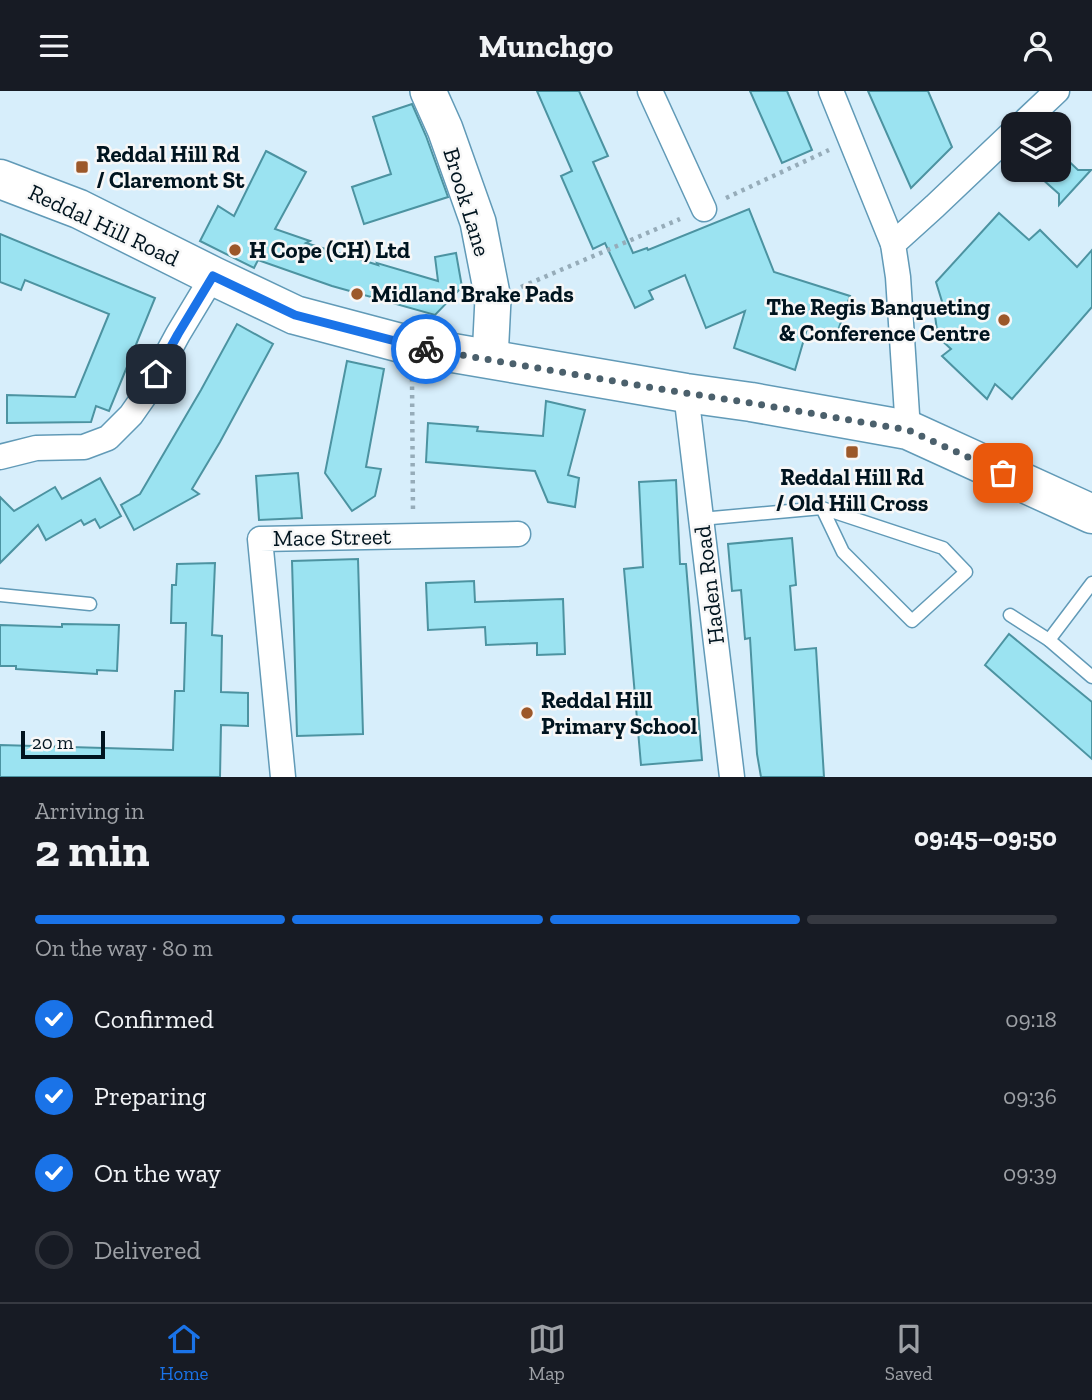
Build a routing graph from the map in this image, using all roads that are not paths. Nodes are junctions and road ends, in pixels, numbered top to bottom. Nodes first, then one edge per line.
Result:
1 (428, 91) edge
2 (650, 91) edge
3 (831, 91) edge
4 (1057, 91) edge
5 (1035, 112) edge
6 (1001, 144) edge
7 (0, 179) edge
8 (704, 209) road end
9 (893, 244) junction
10 (213, 276) junction
11 (489, 359) junction
12 (686, 393) junction
13 (908, 430) junction
14 (0, 457) edge
15 (822, 509) junction
16 (1092, 514) edge
17 (701, 519) junction
18 (518, 534) dead end
19 (1092, 583) edge
20 (0, 595) edge
21 (90, 604) dead end
22 (1010, 615) dead end
23 (1049, 640) junction
24 (1092, 677) edge
25 (283, 777) edge
26 (732, 777) edge

1 - 11 street, Brook Lane
2 - 8 street
3 - 9 street
4 - 5 street
6 - 9 street
7 - 10 main road, Reddal Hill Road
9 - 13 street
10 - 11 main road, Reddal Hill Road
10 - 14 street
11 - 12 main road, Reddal Hill Road
12 - 13 main road, Reddal Hill Road
12 - 17 street, Haden Road
13 - 16 main road, Reddal Hill Road
15 - 15 lane
15 - 17 lane
17 - 26 street, Haden Road
18 - 25 street, Mace Street
19 - 23 lane
20 - 21 lane
22 - 23 lane
23 - 24 lane

